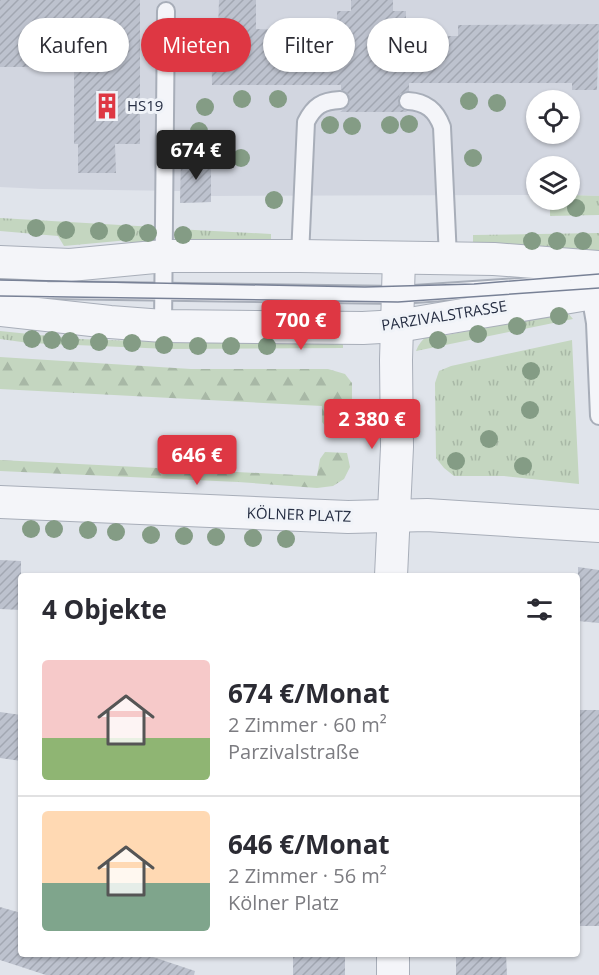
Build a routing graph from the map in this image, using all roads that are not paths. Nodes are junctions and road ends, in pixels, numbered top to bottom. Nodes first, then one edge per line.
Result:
1 (166, 10) dead end
2 (340, 100) dead end
3 (408, 101) dead end
4 (165, 256) junction
5 (300, 256) junction
6 (399, 258) junction
7 (448, 258) junction
8 (0, 262) edge
9 (593, 280) edge
10 (0, 288) edge
11 (164, 291) junction
12 (399, 295) junction
13 (0, 310) edge
14 (163, 326) junction
15 (398, 326) junction
16 (599, 416) edge
17 (0, 502) edge
18 (394, 516) junction
19 (598, 522) edge
20 (391, 573) edge
21 (393, 957) edge
22 (393, 975) edge

1 - 4 lane
2 - 5 lane
3 - 7 lane
4 - 5 street
4 - 8 street
4 - 11 lane
5 - 6 street
6 - 7 street
6 - 12 street
7 - 9 street
9 - 12 lane
9 - 15 street, PARZIVALSTRASSE
9 - 16 lane
10 - 11 lane
11 - 12 lane
11 - 14 lane
12 - 15 street
13 - 14 street, PARZIVALSTRASSE
14 - 15 street, PARZIVALSTRASSE
15 - 18 street
17 - 18 street, KÖLNER PLATZ
18 - 19 street, KÖLNER PLATZ
18 - 20 street
21 - 22 street

